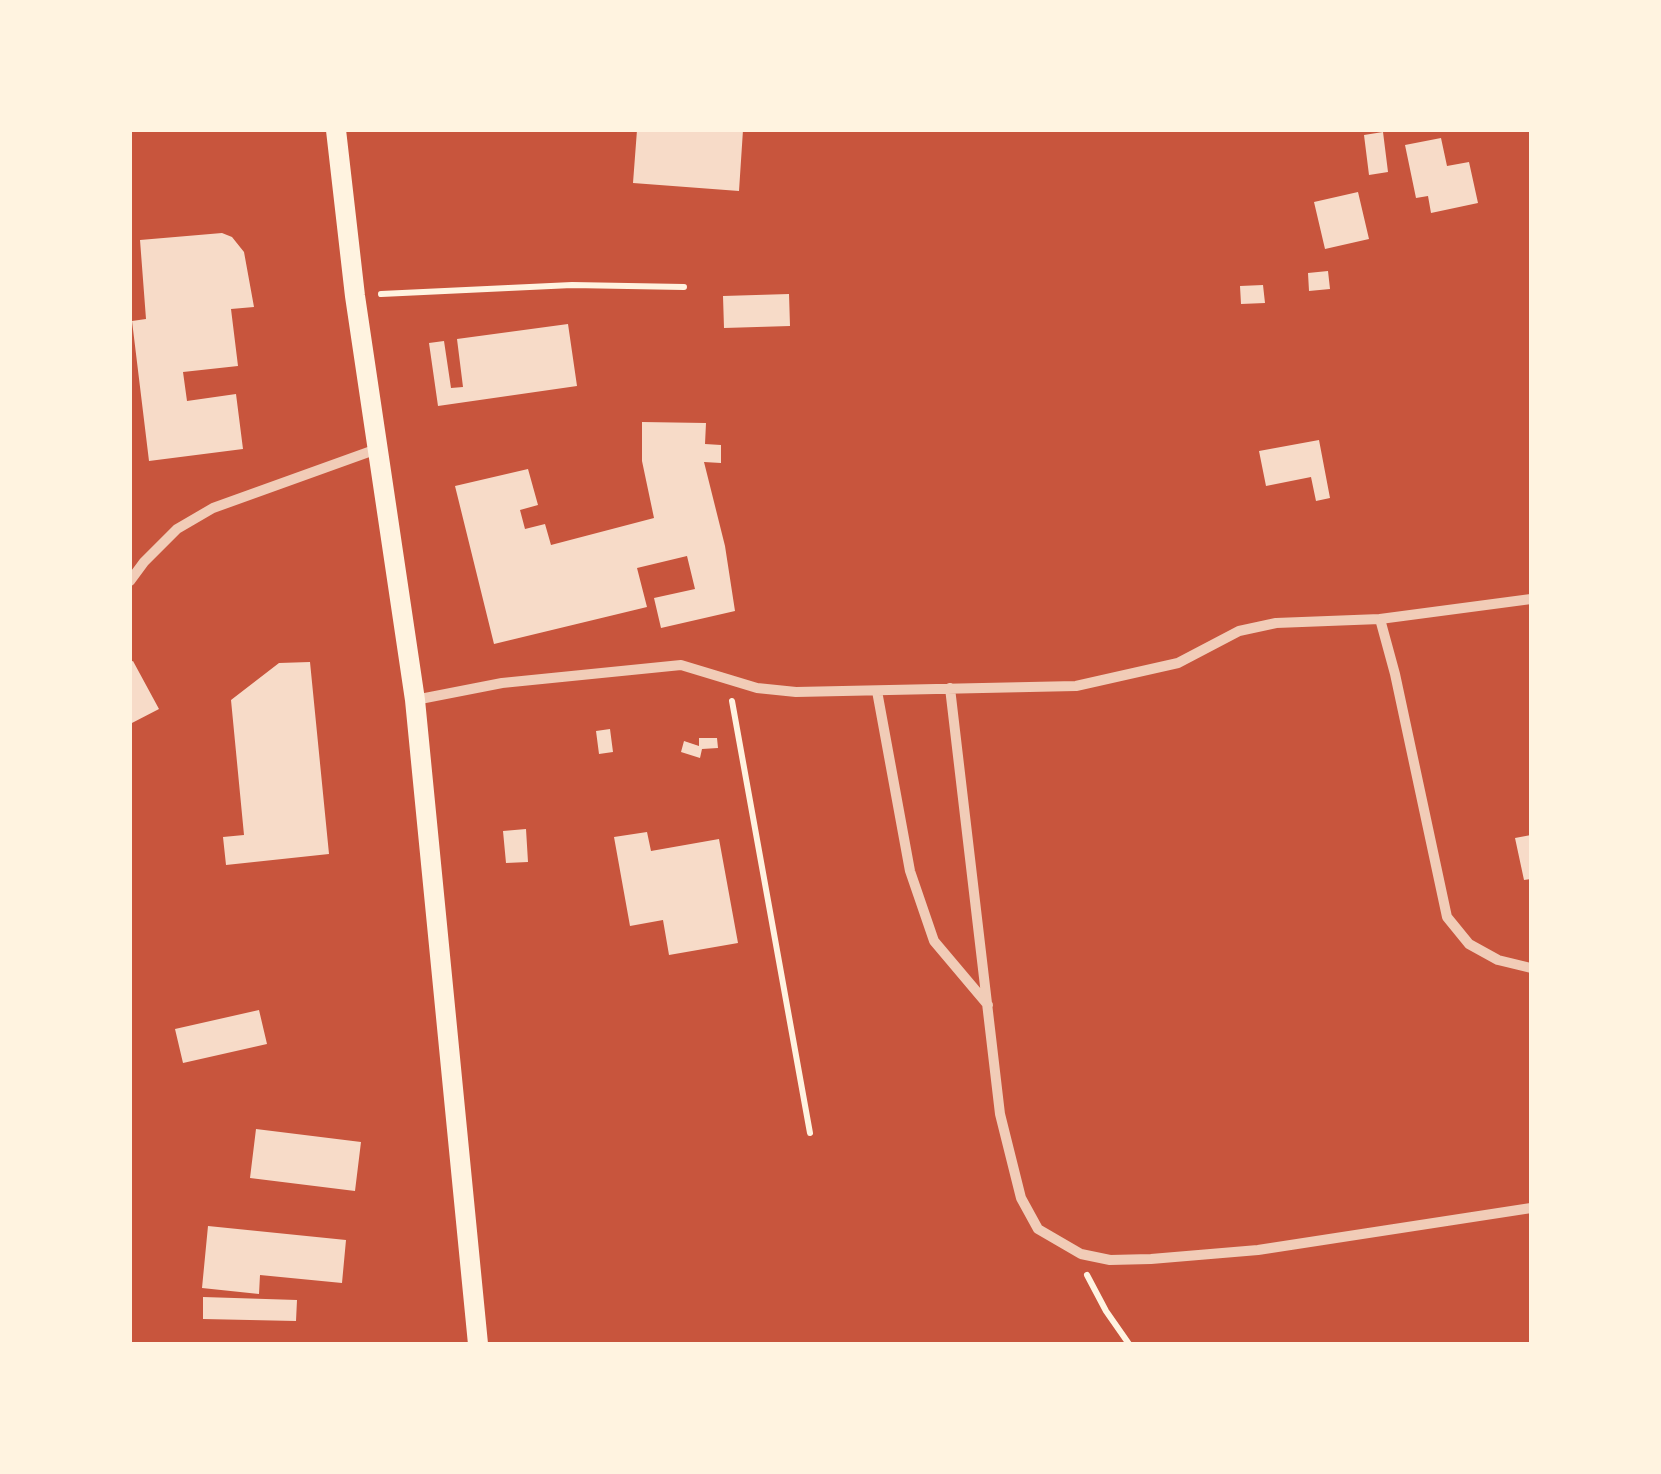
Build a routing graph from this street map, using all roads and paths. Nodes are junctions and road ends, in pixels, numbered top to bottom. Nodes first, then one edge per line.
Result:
1 (336, 130) edge
2 (684, 287) dead end
3 (355, 296) junction
4 (377, 450) junction
5 (130, 580) edge
6 (1531, 599) edge
7 (1380, 619) junction
8 (727, 678) junction
9 (950, 688) junction
10 (877, 691) junction
11 (414, 700) junction
12 (1531, 968) edge
13 (988, 1006) junction
14 (810, 1133) dead end
15 (1531, 1208) edge
16 (1081, 1254) junction
17 (478, 1344) edge
18 (1129, 1344) edge

1 - 3 main road
2 - 3 path
3 - 4 main road
4 - 5 street
4 - 11 main road
6 - 7 street
7 - 9 street
7 - 12 street
8 - 10 street
8 - 11 street
8 - 14 path
9 - 10 street
9 - 13 street
10 - 13 street
11 - 17 main road
13 - 16 street
15 - 16 street
16 - 18 path

